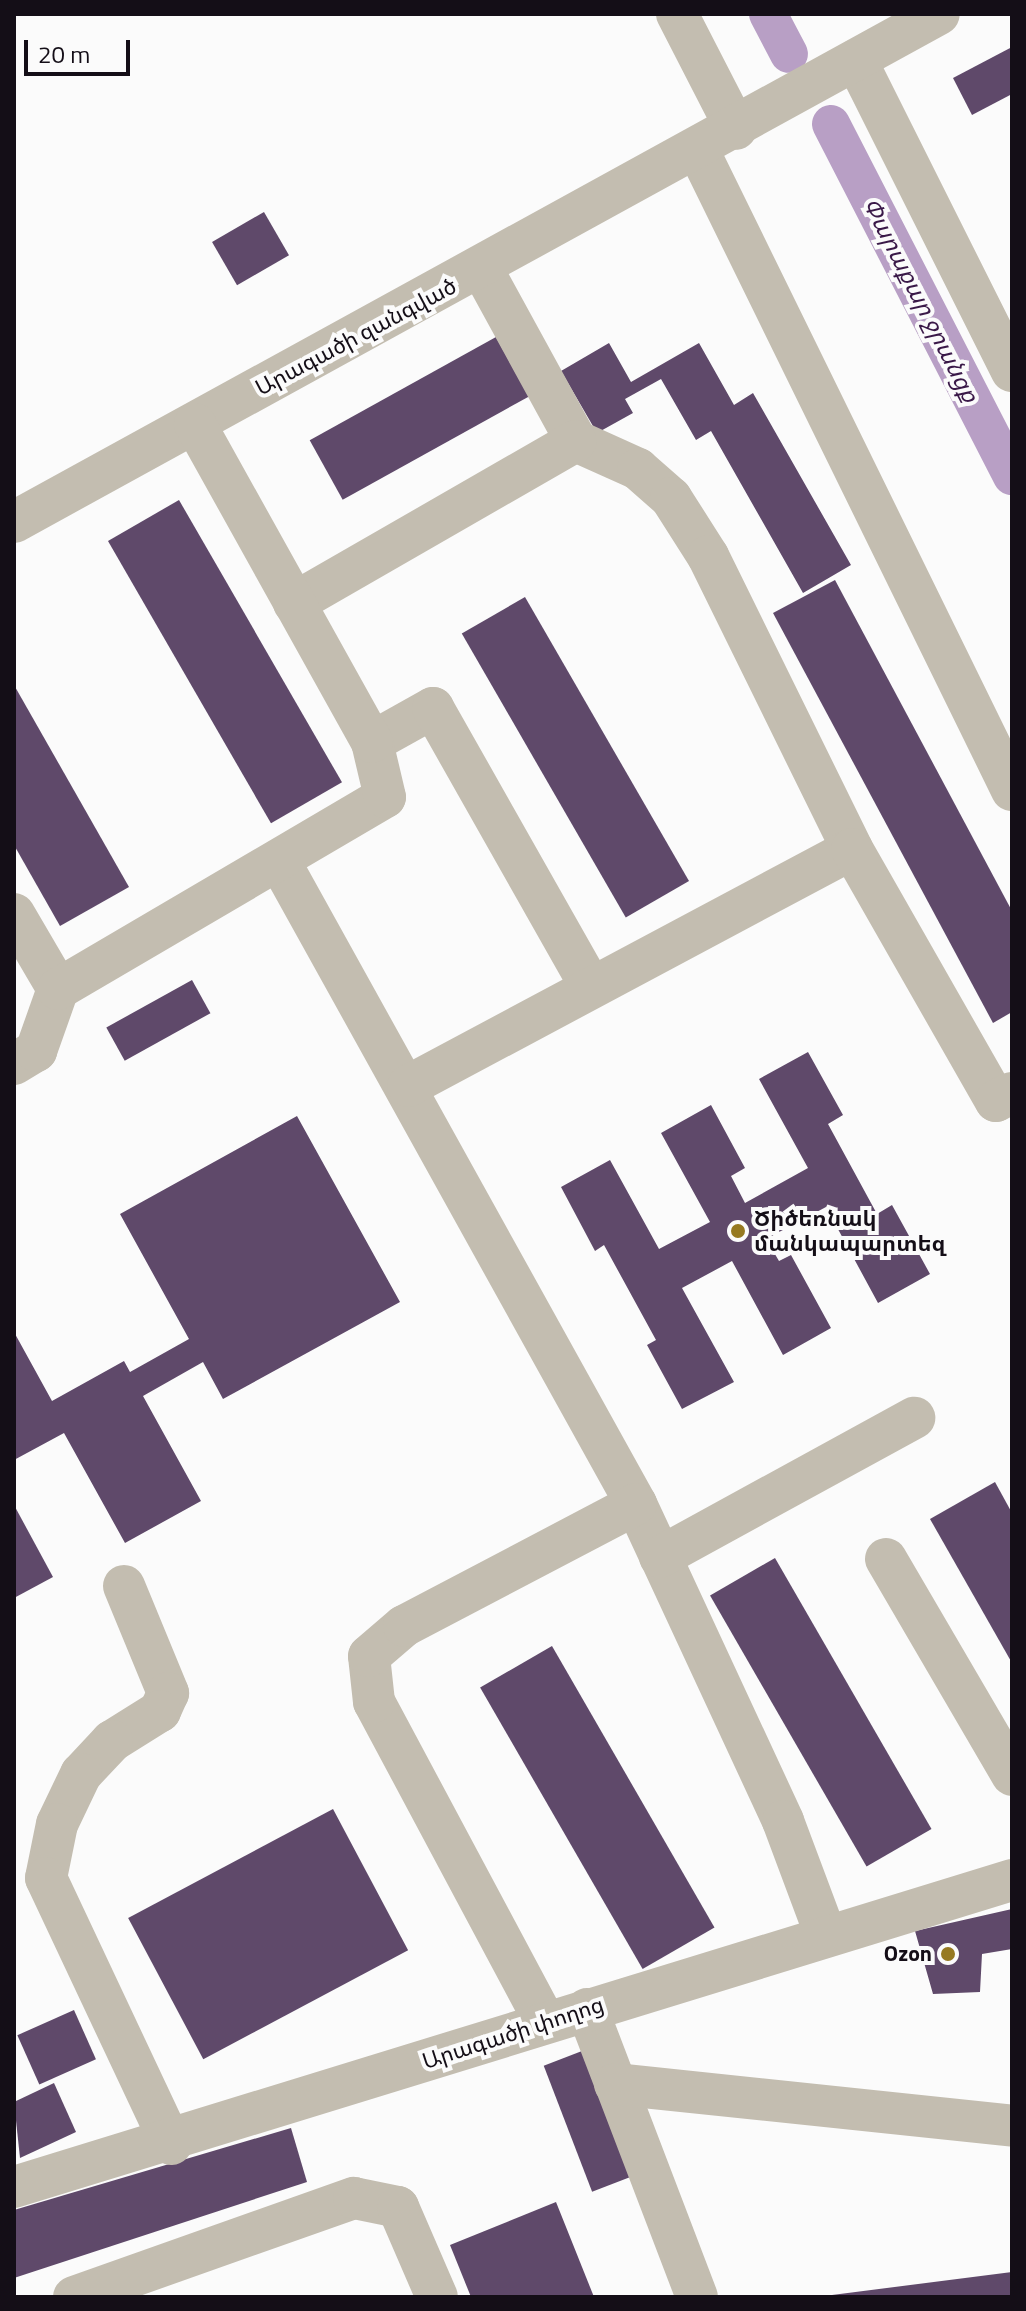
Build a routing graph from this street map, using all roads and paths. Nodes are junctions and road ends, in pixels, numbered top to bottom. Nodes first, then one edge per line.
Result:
1 (677, 14) edge
2 (939, 14) edge
3 (856, 60) junction
4 (736, 129) junction
5 (698, 150) junction
6 (482, 269) junction
7 (1012, 371) edge
8 (195, 424) junction
9 (576, 441) junction
10 (14, 522) edge
11 (294, 603) junction
12 (372, 742) junction
13 (1012, 790) edge
14 (852, 849) junction
15 (281, 864) junction
16 (14, 914) edge
17 (590, 986) junction
18 (58, 989) junction
19 (14, 1064) edge
20 (408, 1086) junction
21 (1012, 1093) edge
22 (914, 1418) dead end
23 (636, 1504) junction
24 (660, 1557) junction
25 (886, 1559) dead end
26 (124, 1586) dead end
27 (1012, 1775) edge
28 (1012, 1880) edge
29 (30, 1884) edge
30 (826, 1936) junction
31 (587, 2009) junction
32 (545, 2022) junction
33 (615, 2084) junction
34 (1012, 2126) edge
35 (171, 2144) junction
36 (14, 2187) edge
37 (74, 2297) edge
38 (437, 2297) edge
39 (697, 2297) edge

1 - 4 street
2 - 3 street, Արագածի զանգված
3 - 4 street, Արագածի զանգված
3 - 7 street
4 - 5 street, Արագածի զանգված
5 - 6 street, Արագածի զանգված
5 - 13 street
6 - 8 street, Արագածի զանգված
6 - 9 street
8 - 10 street, Արագածի զանգված
8 - 11 street
9 - 11 street
9 - 14 street
11 - 12 street
12 - 15 street
12 - 17 street
14 - 17 street
14 - 21 street
15 - 18 street
15 - 20 street
16 - 18 street
17 - 20 street
18 - 19 street
20 - 23 street
22 - 24 street
23 - 24 street
23 - 32 street
24 - 30 street
25 - 27 street
26 - 29 street
28 - 30 street, Արագածի փողոց
29 - 35 street
30 - 31 street, Արագածի փողոց
31 - 32 street, Արագածի փողոց
31 - 33 street
32 - 35 street, Արագածի փողոց
33 - 34 street
33 - 39 street
35 - 36 street, Արագածի փողոց
37 - 38 street

